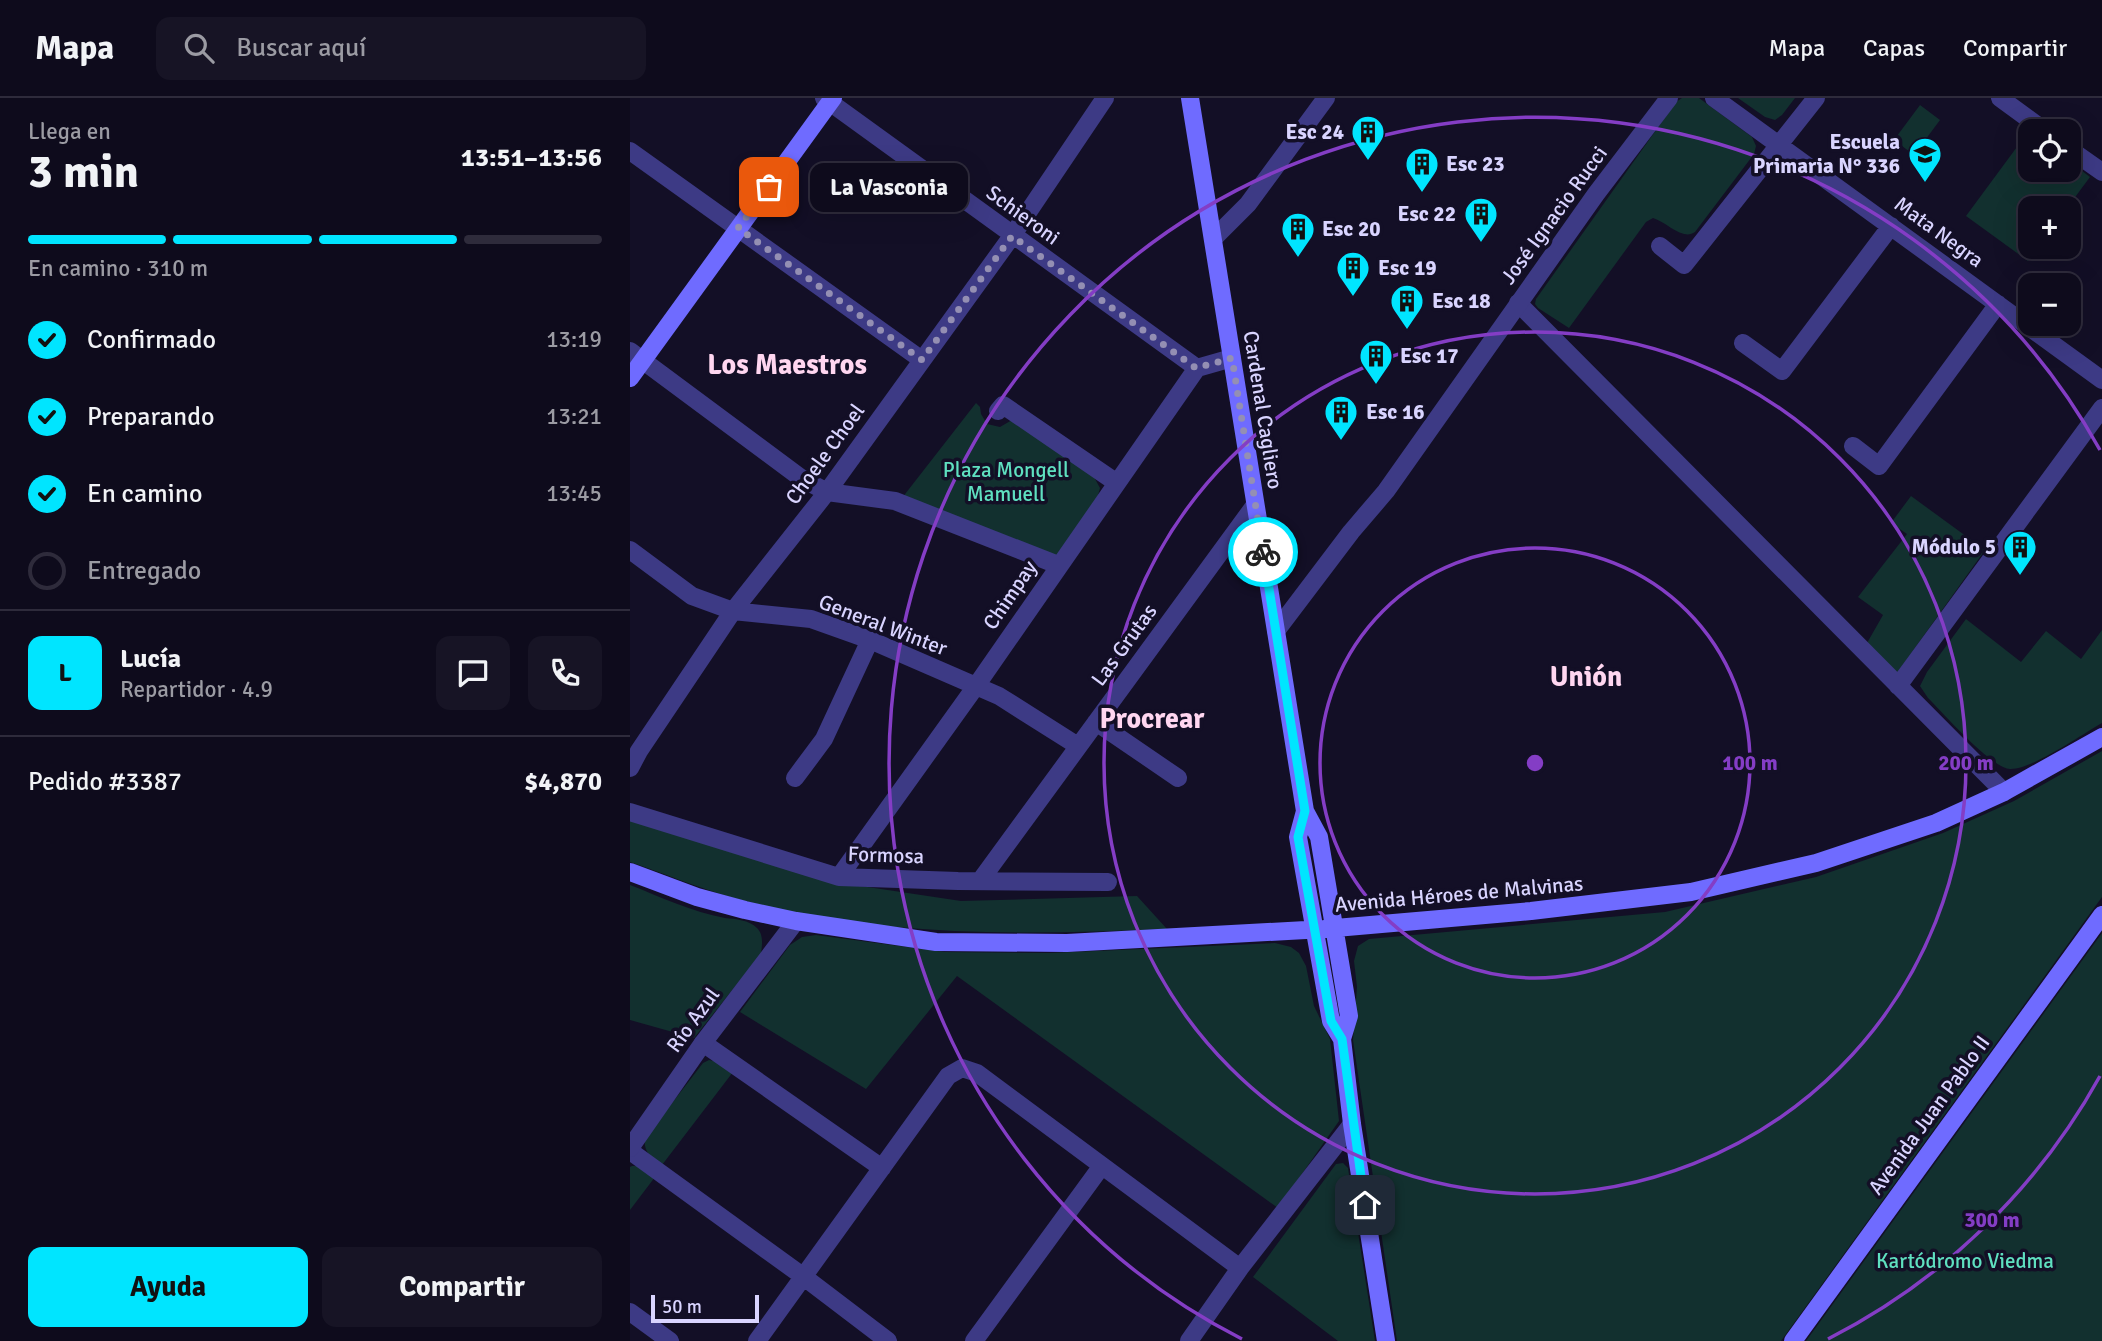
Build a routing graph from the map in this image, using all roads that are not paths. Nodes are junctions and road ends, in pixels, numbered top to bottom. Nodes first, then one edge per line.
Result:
1 (1190, 98) edge
2 (1326, 98) edge
3 (1669, 98) edge
4 (1714, 98) edge
5 (1816, 98) edge
6 (2000, 98) edge
7 (1103, 99) edge
8 (829, 100) edge
9 (2029, 119) edge
10 (1779, 146) junction
11 (630, 151) edge
12 (2081, 156) edge
13 (2100, 168) edge
14 (1891, 226) junction
15 (738, 228) junction
16 (1012, 236) junction
17 (1213, 239) junction
18 (1660, 246) dead end
19 (1518, 303) junction
20 (1998, 304) junction
21 (1743, 343) dead end
22 (636, 356) edge
23 (1232, 358) junction
24 (922, 360) junction
25 (1196, 368) junction
26 (630, 378) edge
27 (2102, 380) edge
28 (2102, 408) edge
29 (998, 411) dead end
30 (1853, 446) dead end
31 (1117, 484) junction
32 (827, 492) junction
33 (1255, 505) junction
34 (630, 550) edge
35 (1058, 565) junction
36 (733, 611) junction
37 (1276, 631) junction
38 (870, 640) junction
39 (976, 686) junction
40 (1898, 686) junction
41 (1097, 722) junction
42 (2102, 737) edge
43 (1078, 746) junction
44 (630, 768) edge
45 (795, 778) dead end
46 (1178, 778) dead end
47 (2004, 792) junction
48 (1305, 811) junction
49 (630, 812) edge
50 (630, 872) edge
51 (839, 877) junction
52 (980, 881) junction
53 (1108, 881) dead end
54 (2102, 915) edge
55 (796, 921) junction
56 (1335, 928) junction
57 (1314, 930) junction
58 (1342, 1039) junction
59 (703, 1043) junction
60 (1352, 1124) junction
61 (630, 1150) edge
62 (1101, 1167) junction
63 (882, 1168) junction
64 (1240, 1268) junction
65 (804, 1277) junction
66 (630, 1312) edge
67 (670, 1341) edge
68 (757, 1341) edge
69 (888, 1341) edge
70 (974, 1341) edge
71 (1189, 1341) edge
72 (1386, 1341) edge
73 (1793, 1341) edge

1 - 17 main road, Cardenal Cagliero
2 - 17 street
3 - 19 street, José Ignacio Rucci
4 - 10 street, Mata Negra
5 - 10 street
6 - 9 street
7 - 16 street, Choele Choel
8 - 15 main road
8 - 16 street, Schieroni
10 - 14 street, Mata Negra
10 - 18 street
11 - 15 street
12 - 13 street
14 - 20 street, Mata Negra
14 - 21 street
15 - 22 main road
15 - 24 street
16 - 24 street, Choele Choel
16 - 25 street, Schieroni
17 - 23 main road, Cardenal Cagliero
19 - 37 street, José Ignacio Rucci
19 - 40 street
20 - 27 street, Mata Negra
20 - 30 street
22 - 26 main road
22 - 32 street
23 - 25 street
23 - 33 main road, Cardenal Cagliero
24 - 32 street, Choele Choel
25 - 31 street, Chimpay
28 - 40 street
29 - 31 street
31 - 35 street, Chimpay
32 - 35 street
32 - 36 street, Choele Choel
33 - 37 main road, Cardenal Cagliero
33 - 41 street, Las Grutas
34 - 36 street, General Winter
35 - 39 street, Chimpay
36 - 38 street, General Winter
36 - 44 street, Choele Choel
37 - 48 main road, Cardenal Cagliero
38 - 39 street, General Winter
38 - 45 street
39 - 43 street, General Winter
39 - 51 street, Chimpay
40 - 47 street
41 - 43 street, Las Grutas
41 - 46 street
42 - 47 main road, Avenida Héroes de Malvinas
43 - 52 street, Las Grutas
47 - 56 main road, Avenida Héroes de Malvinas
48 - 56 main road, Cardenal Cagliero
48 - 57 main road, Cardenal Cagliero
49 - 51 street, Formosa
50 - 55 main road, Avenida Héroes de Malvinas
51 - 52 street, Formosa
52 - 53 street, Formosa
54 - 73 main road, Avenida Juan Pablo II
55 - 57 main road, Avenida Héroes de Malvinas
55 - 59 street, Río Azul
56 - 57 main road, Avenida Héroes de Malvinas
56 - 58 main road, Cardenal Cagliero
57 - 58 main road, Cardenal Cagliero
58 - 60 main road, Cardenal Cagliero
59 - 61 street, Río Azul
59 - 63 street
60 - 64 street
60 - 72 main road, Cardenal Cagliero
61 - 65 street
62 - 63 street
62 - 64 street
62 - 70 street
63 - 65 street
64 - 71 street
65 - 68 street
65 - 69 street
66 - 67 street

